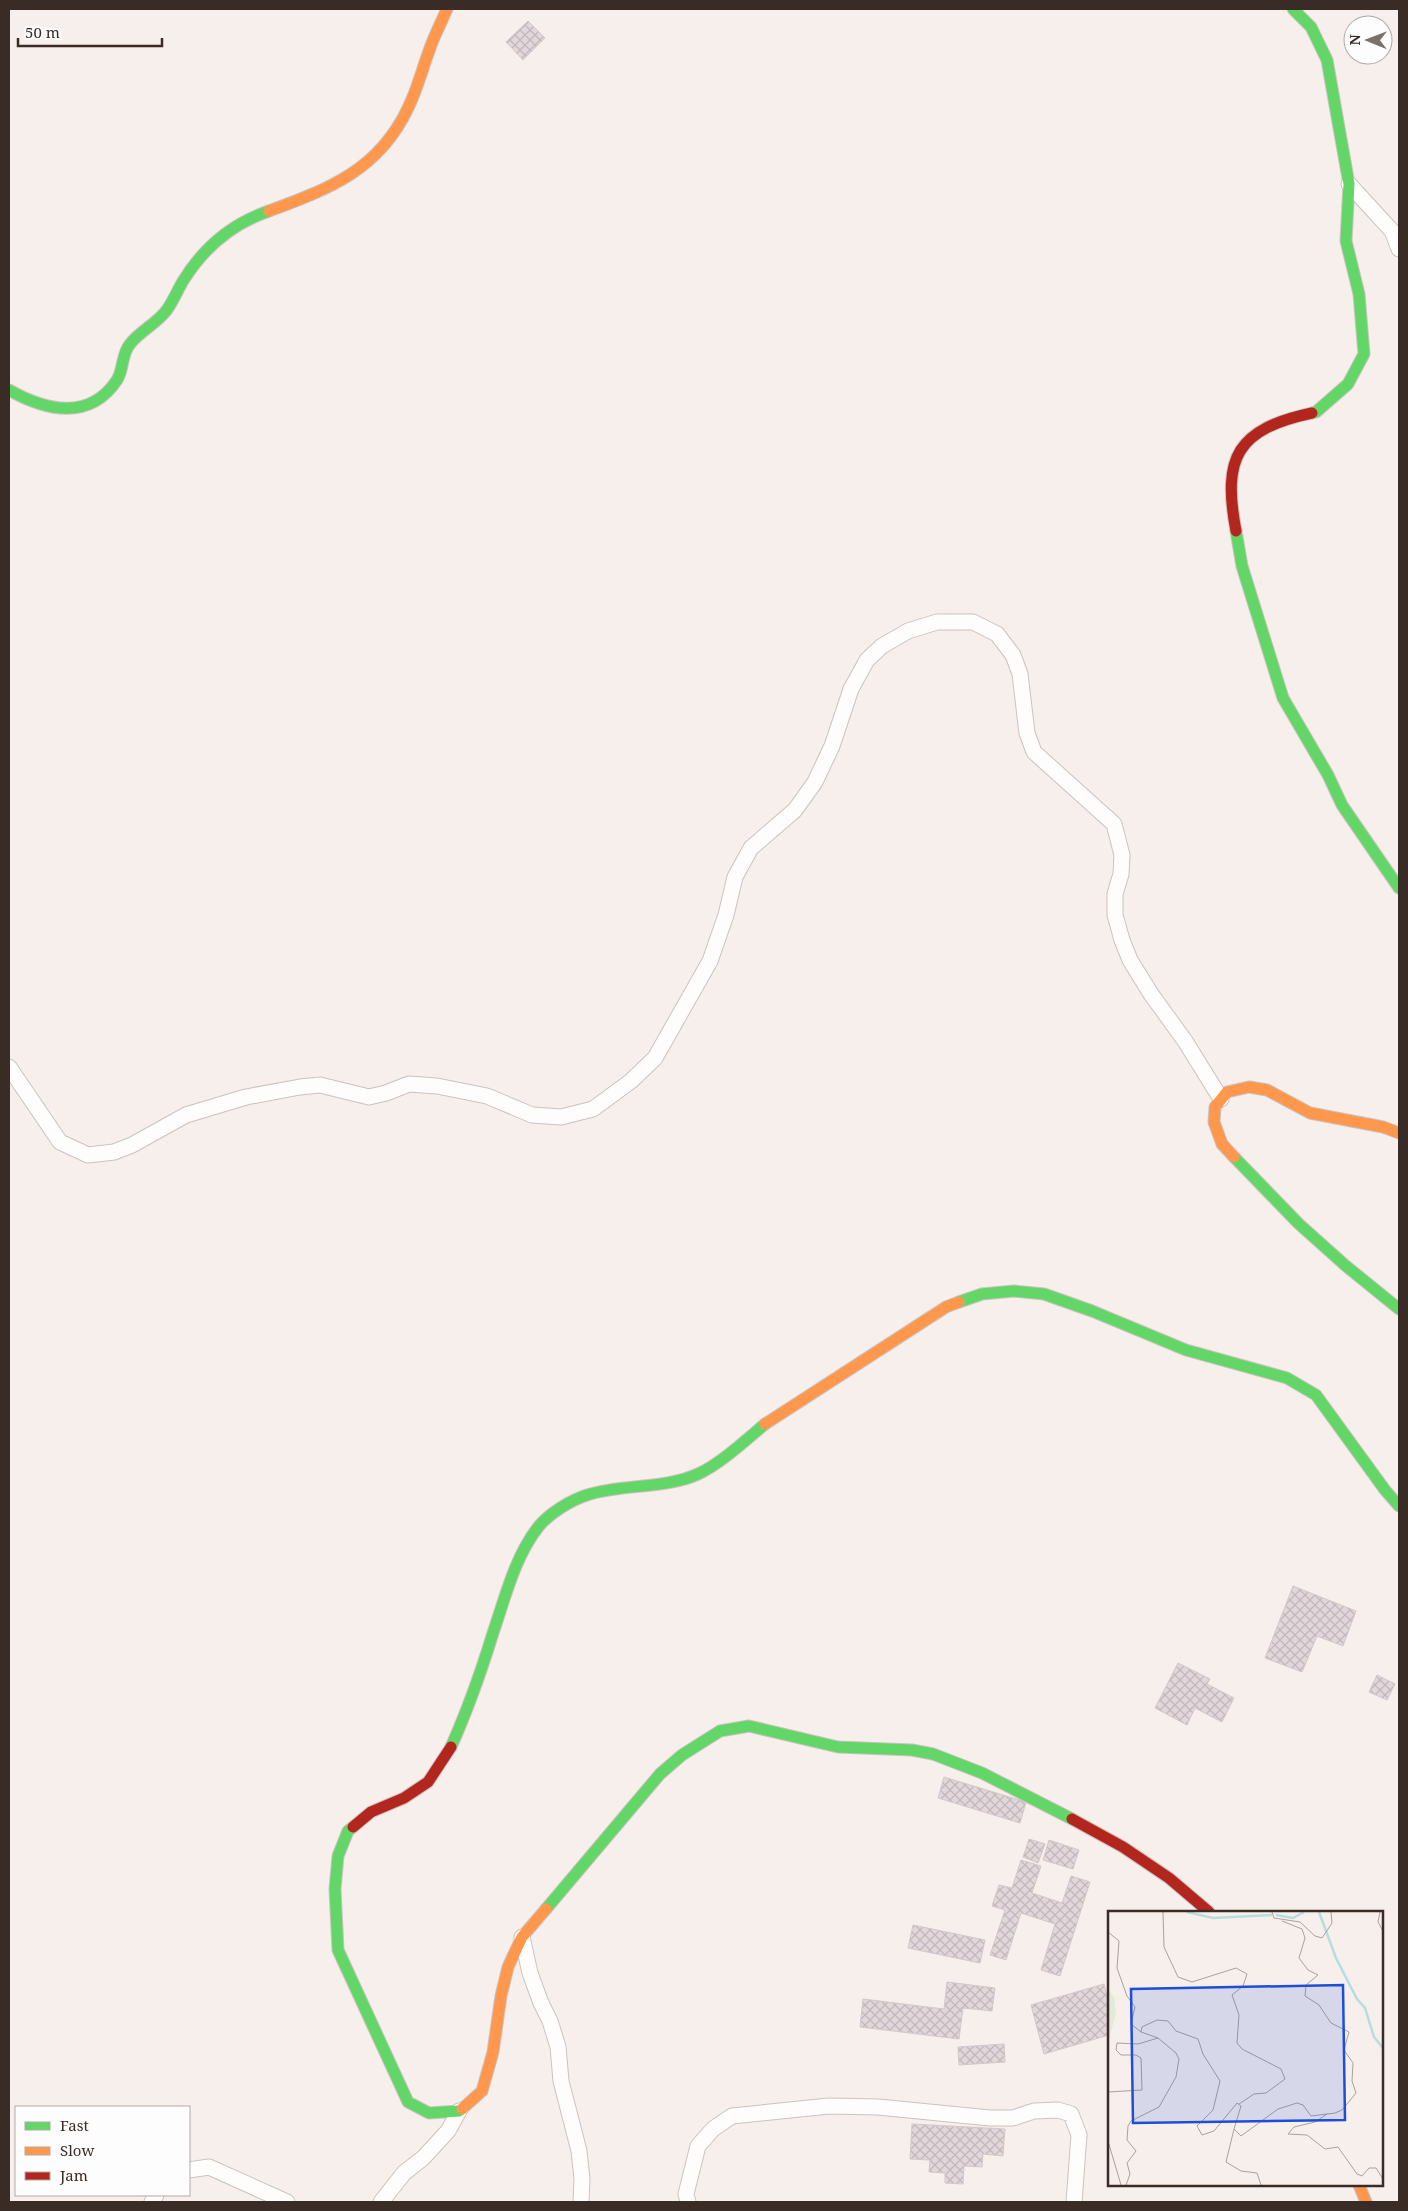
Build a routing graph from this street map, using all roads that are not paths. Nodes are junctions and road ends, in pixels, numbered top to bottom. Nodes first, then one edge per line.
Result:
1 (447, 9) edge
2 (1292, 9) edge
3 (1349, 184) junction
4 (1399, 250) edge
5 (9, 390) edge
6 (1399, 888) edge
7 (9, 1067) edge
8 (1221, 1099) junction
9 (1399, 1133) edge
10 (1399, 1309) edge
11 (1399, 1506) edge
12 (1208, 1911) edge
13 (522, 1937) junction
14 (459, 2111) junction
15 (190, 2170) edge
16 (1359, 2186) edge
17 (287, 2202) edge
18 (381, 2202) edge
19 (581, 2202) edge
20 (688, 2202) edge
21 (1074, 2202) edge
22 (1366, 2202) edge

1 - 5 street
2 - 3 street
3 - 4 street
3 - 6 street
7 - 8 street
8 - 9 street
8 - 10 street
11 - 14 street
12 - 13 street
13 - 14 street
13 - 19 street
14 - 18 street
15 - 17 street
16 - 22 street
20 - 21 street

